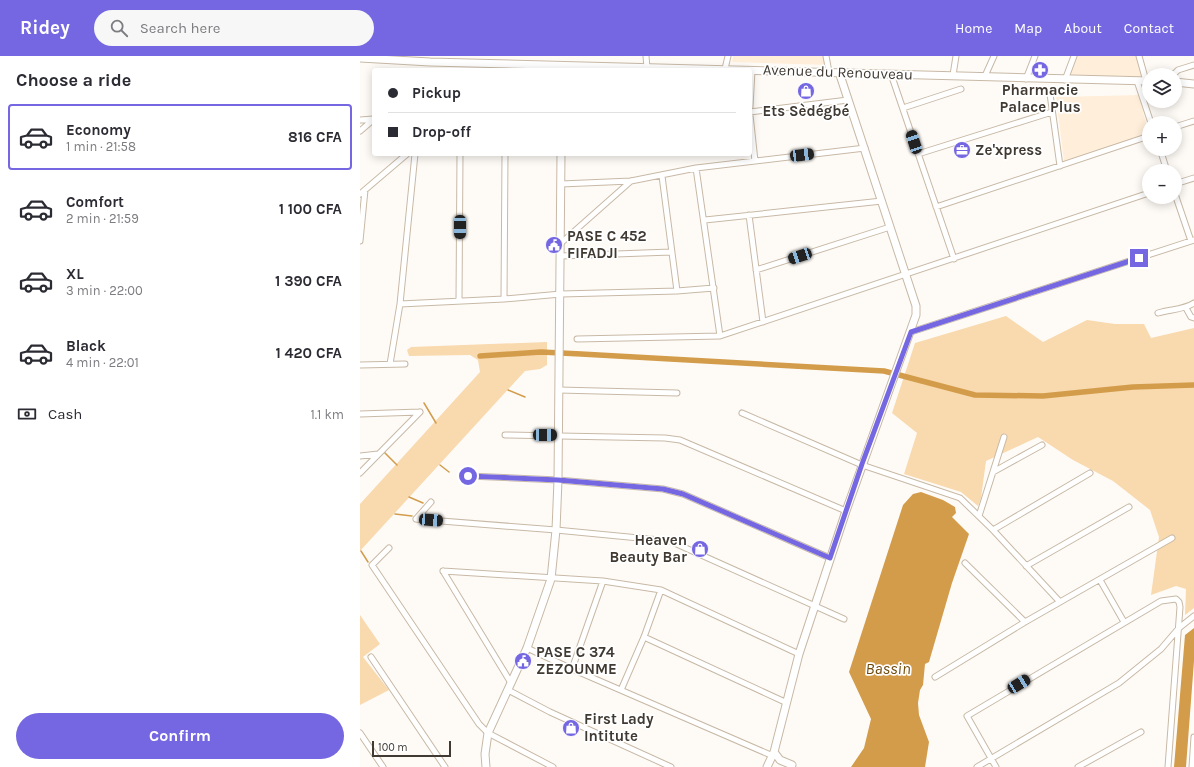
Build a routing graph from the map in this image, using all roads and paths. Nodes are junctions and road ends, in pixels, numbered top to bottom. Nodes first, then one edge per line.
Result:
1 (646, 56) edge
2 (728, 56) edge
3 (826, 56) edge
4 (956, 56) edge
5 (994, 56) edge
6 (1035, 56) edge
7 (1074, 56) edge
8 (1139, 56) edge
9 (360, 58) edge
10 (459, 59) edge
11 (1194, 65) edge
12 (561, 68) edge
13 (647, 68) joint
14 (725, 68) edge
15 (1143, 68) edge
16 (1182, 69) edge
17 (752, 70) edge
18 (828, 72) junction
19 (839, 72) junction
20 (891, 74) junction
21 (952, 75) junction
22 (986, 76) junction
23 (1026, 79) junction
24 (1065, 80) junction
25 (1137, 82) junction
26 (1142, 82) edge
27 (1182, 83) edge
28 (1194, 84) edge
29 (961, 89) dead end
30 (1050, 94) dead end
31 (848, 100) junction
32 (903, 108) junction
33 (752, 112) edge
34 (1052, 112) junction
35 (1149, 116) edge
36 (372, 119) edge
37 (360, 120) edge
38 (372, 121) edge
39 (1194, 121) edge
40 (1182, 125) edge
41 (360, 131) edge
42 (752, 133) edge
43 (1142, 138) edge
44 (865, 148) junction
45 (918, 154) junction
46 (405, 156) edge
47 (415, 156) edge
48 (460, 156) edge
49 (505, 156) edge
50 (561, 156) edge
51 (755, 161) junction
52 (1060, 166) junction
53 (696, 168) junction
54 (662, 176) junction
55 (1194, 178) edge
56 (631, 181) junction
57 (1182, 182) edge
58 (561, 184) junction
59 (365, 190) junction
60 (360, 194) edge
61 (1142, 195) edge
62 (882, 200) junction
63 (1179, 204) edge
64 (936, 207) junction
65 (749, 215) junction
66 (361, 217) edge
67 (705, 220) junction
68 (890, 227) junction
69 (1192, 240) edge
70 (360, 241) edge
71 (560, 243) junction
72 (671, 252) junction
73 (561, 256) junction
74 (954, 259) junction
75 (756, 270) junction
76 (906, 275) junction
77 (714, 288) junction
78 (677, 291) junction
79 (560, 294) junction
80 (504, 299) junction
81 (459, 301) junction
82 (1194, 303) edge
83 (400, 304) junction
84 (1186, 308) junction
85 (1158, 312) dead end
86 (1194, 318) edge
87 (763, 322) junction
88 (911, 332) junction
89 (720, 336) junction
90 (577, 339) dead end
91 (390, 364) junction
92 (406, 364) dead end
93 (360, 365) edge
94 (559, 390) junction
95 (677, 393) dead end
96 (742, 413) dead end
97 (360, 414) edge
98 (506, 435) dead end
99 (559, 435) junction
100 (1004, 438) dead end
101 (1042, 445) dead end
102 (378, 454) junction
103 (360, 456) edge
104 (862, 464) junction
105 (993, 472) junction
106 (1090, 473) dead end
107 (360, 474) edge
108 (468, 476) dead end
109 (558, 480) junction
110 (431, 502) dead end
111 (1129, 507) dead end
112 (846, 511) junction
113 (979, 516) junction
114 (556, 530) junction
115 (994, 530) junction
116 (1172, 538) dead end
117 (389, 548) dead end
118 (830, 558) junction
119 (965, 563) dead end
120 (1026, 566) junction
121 (551, 578) junction
122 (1100, 580) junction
123 (603, 581) junction
124 (661, 590) junction
125 (1060, 602) junction
126 (814, 607) junction
127 (1194, 616) edge
128 (844, 619) dead end
129 (1025, 622) junction
130 (1124, 622) junction
131 (1179, 628) junction
132 (644, 637) junction
133 (527, 648) junction
134 (799, 654) junction
135 (371, 657) dead end
136 (572, 669) junction
137 (934, 677) dead end
138 (509, 686) junction
139 (621, 690) junction
140 (785, 702) junction
141 (1141, 732) dead end
142 (360, 733) edge
143 (488, 733) junction
144 (1194, 737) edge
145 (774, 754) junction
146 (991, 758) junction
147 (383, 767) edge
148 (445, 767) edge
149 (486, 767) edge
150 (551, 767) edge
151 (671, 767) edge
152 (767, 767) edge
153 (785, 767) edge
154 (977, 767) edge
155 (996, 767) edge
156 (1078, 767) edge
157 (1168, 767) edge
158 (1192, 767) edge

1 - 13 street
2 - 14 street
3 - 18 street
4 - 21 street
5 - 22 street
6 - 23 street
7 - 24 street
8 - 15 street
9 - 10 street, Avenue du Renouveau
10 - 12 street, Avenue du Renouveau
11 - 16 street
12 - 13 street, Avenue du Renouveau
17 - 18 street, Avenue du Renouveau
18 - 19 street, Avenue du Renouveau
19 - 20 street, Avenue du Renouveau
19 - 31 street
20 - 21 street, Avenue du Renouveau
20 - 32 street
21 - 22 street, Avenue du Renouveau
22 - 23 street, Avenue du Renouveau
23 - 24 street, Avenue du Renouveau
24 - 25 street, Avenue du Renouveau
25 - 26 street, Avenue du Renouveau
25 - 35 street
27 - 28 street
29 - 32 street
30 - 34 street
31 - 33 street
31 - 44 street
32 - 45 street
34 - 45 street
34 - 52 street
36 - 37 street
38 - 41 street
39 - 40 street
42 - 51 street
43 - 52 street
44 - 51 street
44 - 62 street
45 - 64 street
46 - 59 street
47 - 83 street
48 - 81 street
49 - 80 street
50 - 58 street
51 - 53 street
52 - 64 street
53 - 54 street
53 - 67 street
54 - 56 street
54 - 72 street
55 - 57 street
56 - 58 street
56 - 71 street
58 - 71 street
59 - 60 street
59 - 66 street
61 - 74 street
62 - 65 street
62 - 68 street
63 - 69 street
64 - 74 street
65 - 67 street
65 - 75 street
66 - 70 street
67 - 77 street
68 - 75 street
68 - 76 street
69 - 88 street
71 - 73 street
72 - 73 street
72 - 78 street
73 - 79 street
74 - 76 street
75 - 87 street
76 - 87 street
76 - 88 street
77 - 78 street
77 - 89 street
78 - 79 street
79 - 80 street
79 - 94 street
80 - 81 street
81 - 83 street
82 - 84 street
83 - 91 street
84 - 85 street
84 - 86 street
87 - 89 street
88 - 104 street
89 - 90 street
91 - 92 street
91 - 93 street
94 - 95 street
94 - 99 street
96 - 104 street
97 - 102 street
98 - 99 street
99 - 109 street
99 - 112 street
100 - 105 street
101 - 105 street
102 - 103 street
102 - 107 street
104 - 112 street
104 - 113 street
105 - 113 street
106 - 115 street
108 - 109 street
109 - 114 street
109 - 118 street
110 - 114 street
111 - 120 street
112 - 118 street
113 - 115 street
114 - 121 street
114 - 126 street
115 - 120 street
116 - 122 street
117 - 143 street
118 - 126 street
119 - 129 street
120 - 125 street
121 - 123 street
121 - 133 street
121 - 138 street
122 - 125 street
122 - 130 street
123 - 124 street
123 - 136 street
124 - 132 street
124 - 134 street
125 - 129 street
126 - 128 street
126 - 134 street
127 - 131 street
129 - 137 street
130 - 131 street
130 - 146 street
131 - 146 street
131 - 157 street
132 - 139 street
132 - 140 street
133 - 136 street
133 - 138 street
134 - 140 street
135 - 148 street
136 - 139 street
138 - 143 street
138 - 151 street
139 - 145 street
140 - 145 street
141 - 156 street
142 - 147 street
143 - 149 street
143 - 150 street
144 - 158 street
145 - 152 street
145 - 153 street
146 - 154 street
146 - 155 street

